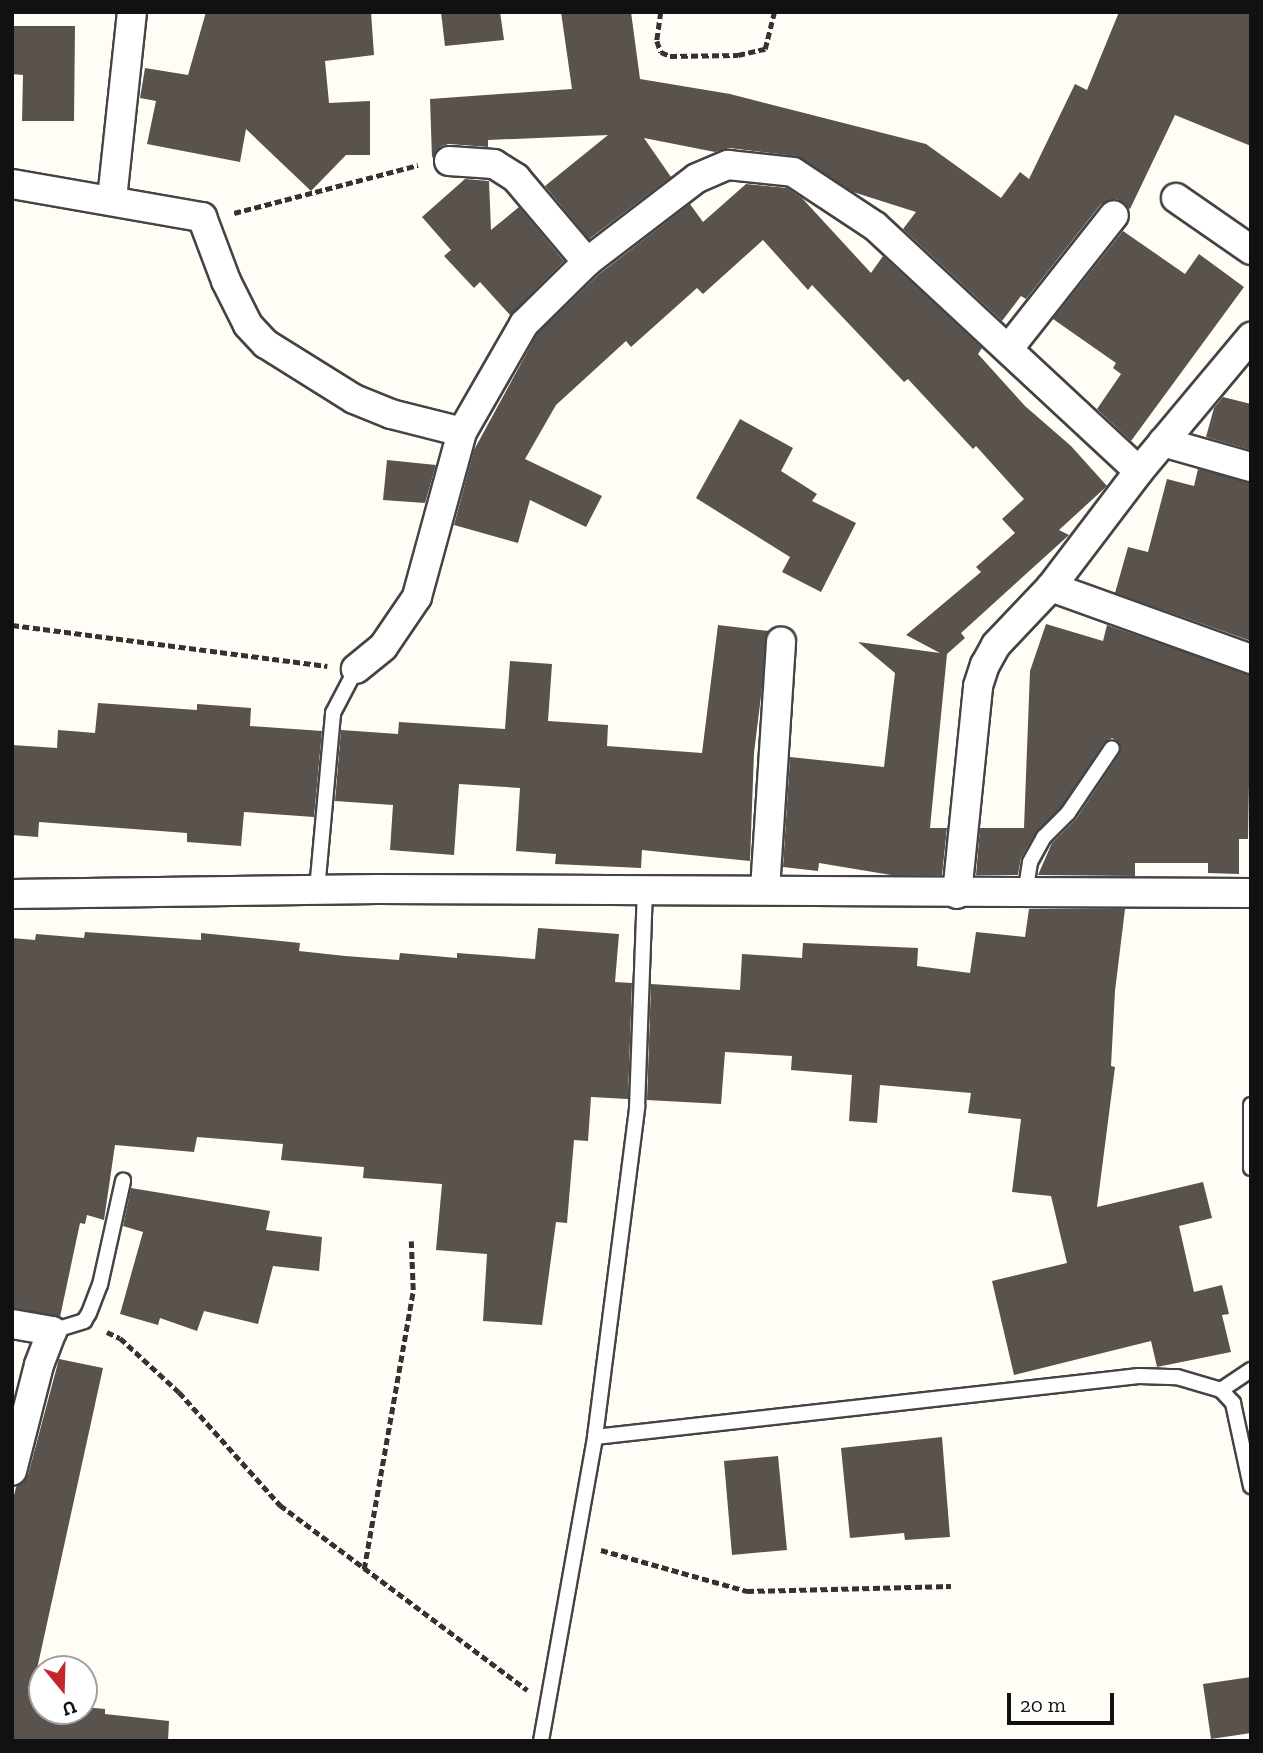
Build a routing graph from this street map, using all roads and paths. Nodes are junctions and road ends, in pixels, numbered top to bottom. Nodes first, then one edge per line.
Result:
1 (132, 12) edge
2 (661, 12) edge
3 (774, 12) edge
4 (449, 161) joint
5 (12, 184) edge
6 (1176, 198) dead end
7 (112, 199) junction
8 (1114, 215) dead end
9 (202, 217) junction
10 (1251, 250) edge
11 (587, 262) junction
12 (1251, 337) edge
13 (1009, 348) junction
14 (462, 432) junction
15 (1163, 442) junction
16 (1251, 467) edge
17 (1139, 471) junction
18 (1051, 587) junction
19 (12, 625) edge
20 (781, 642) dead end
21 (1251, 659) edge
22 (356, 669) junction
23 (1112, 748) dead end
24 (645, 889) junction
25 (317, 890) junction
26 (765, 890) junction
27 (1251, 893) edge
28 (12, 894) edge
29 (957, 894) junction
30 (1024, 894) junction
31 (1251, 1105) edge
32 (1251, 1168) edge
33 (123, 1181) dead end
34 (411, 1241) dead end
35 (84, 1321) junction
36 (12, 1324) edge
37 (52, 1331) junction
38 (1251, 1370) edge
39 (1221, 1390) junction
40 (596, 1437) junction
41 (12, 1471) edge
42 (1251, 1486) edge
43 (573, 1543) junction
44 (363, 1569) junction
45 (951, 1586) dead end
46 (545, 1703) junction
47 (541, 1741) edge

1 - 7 street
2 - 3 path
4 - 9 path
4 - 11 street
5 - 7 street
6 - 10 street
7 - 9 street
8 - 13 street
9 - 14 street
11 - 13 street
11 - 14 street
12 - 15 street
13 - 17 street
14 - 22 street
15 - 16 street
15 - 17 street
17 - 18 street
18 - 21 street
18 - 29 street
19 - 22 path
20 - 26 street
22 - 25 lane
23 - 30 lane
24 - 25 street
24 - 26 street
24 - 40 lane
25 - 28 street
26 - 29 street
27 - 30 street
29 - 30 street
31 - 32 lane
33 - 35 lane
34 - 44 path
35 - 37 lane
35 - 44 path
36 - 37 street
37 - 41 street
38 - 39 lane
39 - 40 lane
39 - 42 lane
40 - 43 lane
43 - 45 path
43 - 46 lane
44 - 46 path
46 - 47 lane

